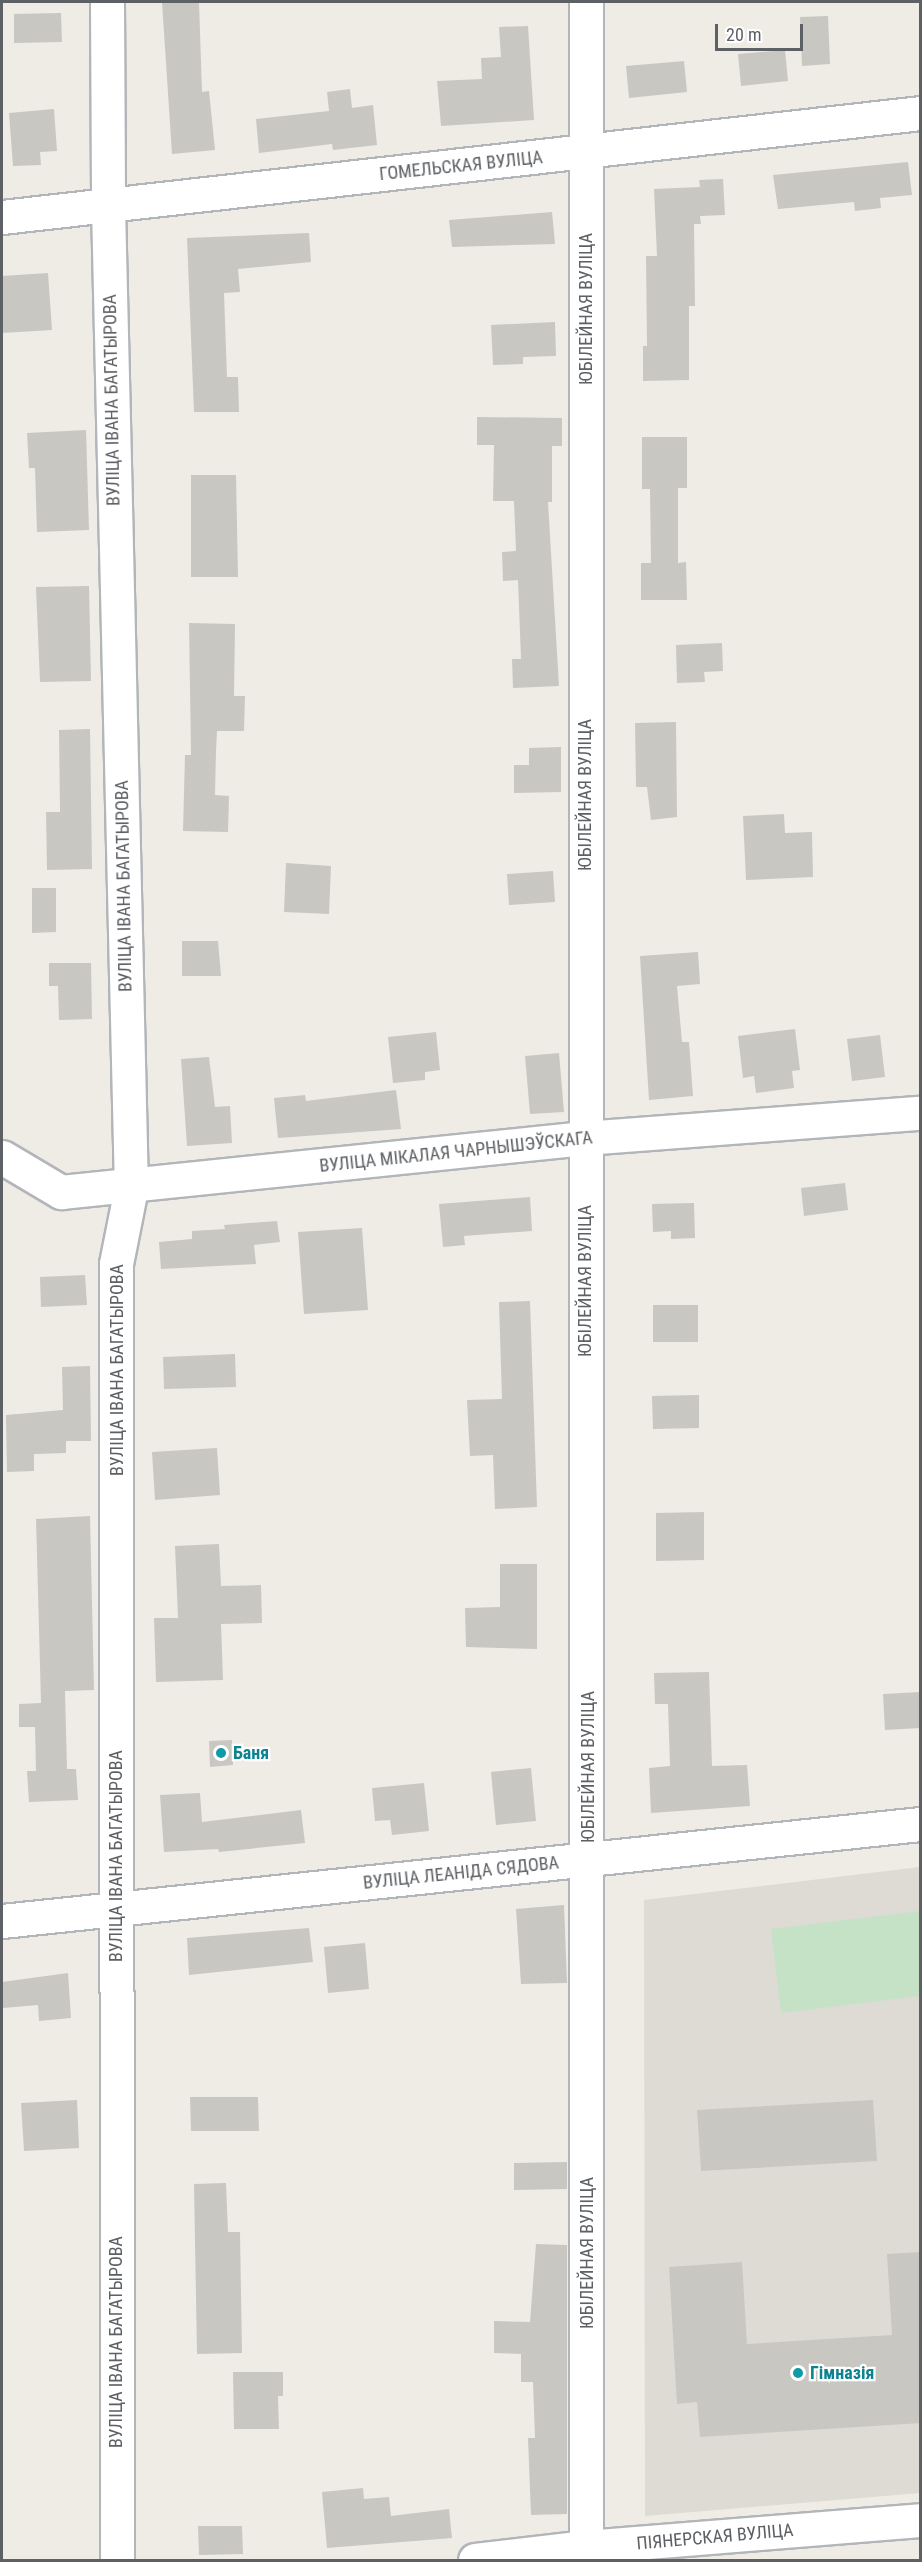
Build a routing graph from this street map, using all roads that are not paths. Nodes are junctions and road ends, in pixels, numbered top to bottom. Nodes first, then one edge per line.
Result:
1 (108, 2) edge
2 (586, 2) edge
3 (921, 113) edge
4 (587, 153) junction
5 (108, 206) junction
6 (2, 216) edge
7 (921, 1113) edge
8 (584, 1137) junction
9 (2, 1157) edge
10 (131, 1188) junction
11 (921, 1824) edge
12 (589, 1860) junction
13 (117, 1907) junction
14 (2, 1921) edge
15 (921, 2520) edge
16 (586, 2554) edge
17 (117, 2560) edge
18 (475, 2560) edge

1 - 5 street, ВУЛІЦА ІВАНА БАГАТЫРОВА
2 - 4 street, ЮБІЛЕЙНАЯ ВУЛІЦА
3 - 4 street, ГОМЕЛЬСКАЯ ВУЛІЦА
4 - 5 street, ГОМЕЛЬСКАЯ ВУЛІЦА
4 - 8 street, ЮБІЛЕЙНАЯ ВУЛІЦА
5 - 6 street, ГОМЕЛЬСКАЯ ВУЛІЦА
5 - 10 street, ВУЛІЦА ІВАНА БАГАТЫРОВА
7 - 8 street, ВУЛІЦА МІКАЛАЯ ЧАРНЫШЭЎСКАГА
8 - 10 street, ВУЛІЦА МІКАЛАЯ ЧАРНЫШЭЎСКАГА
8 - 12 street, ЮБІЛЕЙНАЯ ВУЛІЦА
9 - 10 street, ВУЛІЦА МІКАЛАЯ ЧАРНЫШЭЎСКАГА
10 - 13 street, ВУЛІЦА ІВАНА БАГАТЫРОВА
11 - 12 street, ВУЛІЦА ЛЕАНІДА СЯДОВА
12 - 13 street, ВУЛІЦА ЛЕАНІДА СЯДОВА
12 - 16 street, ЮБІЛЕЙНАЯ ВУЛІЦА
13 - 14 street, ВУЛІЦА ЛЕАНІДА СЯДОВА
13 - 17 street, ВУЛІЦА ІВАНА БАГАТЫРОВА
15 - 16 street, ПІЯНЕРСКАЯ ВУЛІЦА
16 - 18 street, ПІЯНЕРСКАЯ ВУЛІЦА

